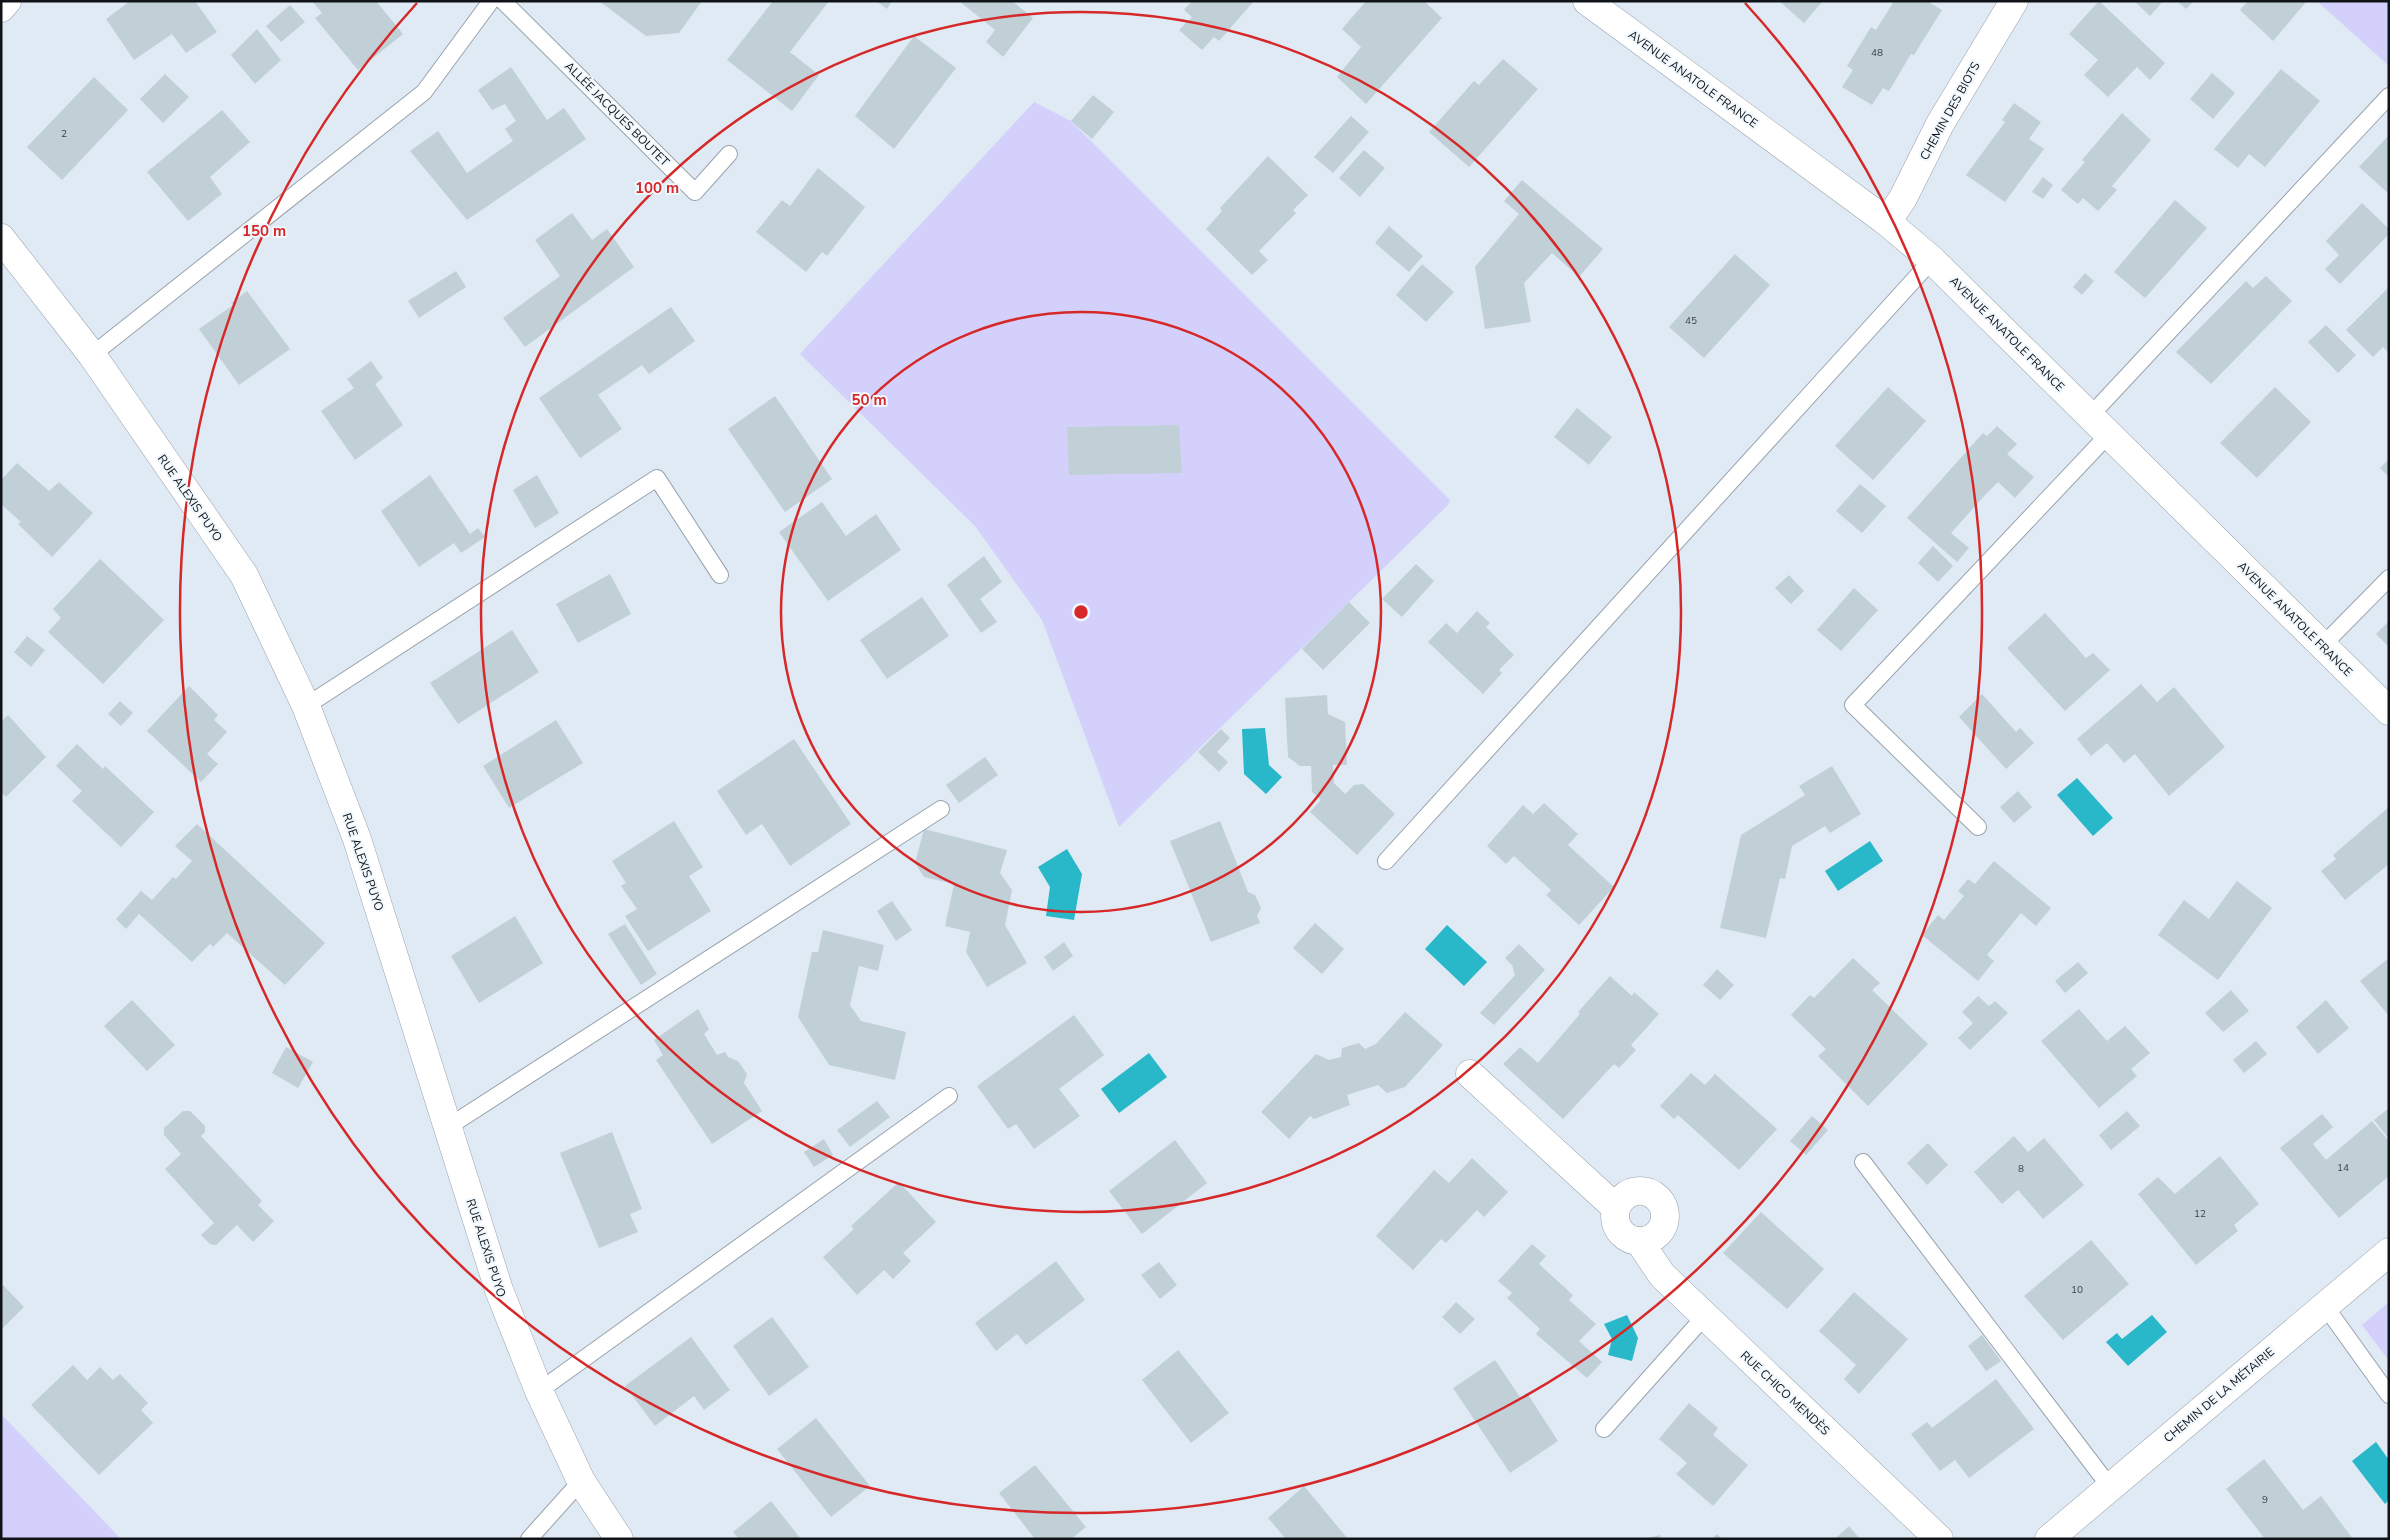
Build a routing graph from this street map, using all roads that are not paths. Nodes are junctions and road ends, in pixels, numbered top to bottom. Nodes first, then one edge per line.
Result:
1 (7, 1) edge
2 (491, 1) edge
3 (503, 1) edge
4 (1587, 1) edge
5 (2014, 1) edge
6 (1, 8) edge
7 (2389, 96) edge
8 (729, 154) dead end
9 (1887, 222) junction
10 (1, 238) edge
11 (1932, 260) junction
12 (92, 356) junction
13 (2099, 425) junction
14 (720, 575) dead end
15 (2389, 578) edge
16 (2322, 646) junction
17 (306, 706) junction
18 (2389, 711) edge
19 (941, 809) dead end
20 (1978, 827) dead end
21 (1386, 861) dead end
22 (1470, 1074) dead end
23 (949, 1096) dead end
24 (448, 1127) junction
25 (1863, 1162) dead end
26 (1616, 1208) junction
27 (1639, 1241) junction
28 (2389, 1252) edge
29 (2325, 1306) junction
30 (1704, 1316) junction
31 (539, 1391) junction
32 (2389, 1394) edge
33 (1604, 1429) dead end
34 (581, 1481) junction
35 (2110, 1487) junction
36 (529, 1539) edge
37 (619, 1539) edge
38 (1939, 1539) edge
39 (2049, 1539) edge

1 - 6 street
2 - 12 lane
3 - 8 lane, ALLÉE JACQUES BOUTET
4 - 9 street, AVENUE ANATOLE FRANCE
5 - 9 street, CHEMIN DES BIOTS
7 - 13 lane
9 - 11 street, AVENUE ANATOLE FRANCE
10 - 12 street, RUE ALEXIS PUYO
11 - 13 street, AVENUE ANATOLE FRANCE
11 - 21 lane
12 - 17 street, RUE ALEXIS PUYO
13 - 16 street, AVENUE ANATOLE FRANCE
13 - 20 lane
14 - 17 lane
15 - 16 lane
16 - 18 street, AVENUE ANATOLE FRANCE
17 - 24 street, RUE ALEXIS PUYO
19 - 24 lane
22 - 26 street
23 - 31 lane
24 - 31 street, RUE ALEXIS PUYO
25 - 35 lane
26 - 27 street, RUE CHICO MENDÈS
26 - 27 street
27 - 30 street, RUE CHICO MENDÈS
28 - 29 street, CHEMIN DE LA MÉTAIRIE
29 - 32 lane
29 - 35 street, CHEMIN DE LA MÉTAIRIE
30 - 33 lane
30 - 38 street, RUE CHICO MENDÈS
31 - 34 street, RUE ALEXIS PUYO
34 - 36 lane
34 - 37 street, RUE ALEXIS PUYO
35 - 39 street, CHEMIN DE LA MÉTAIRIE

